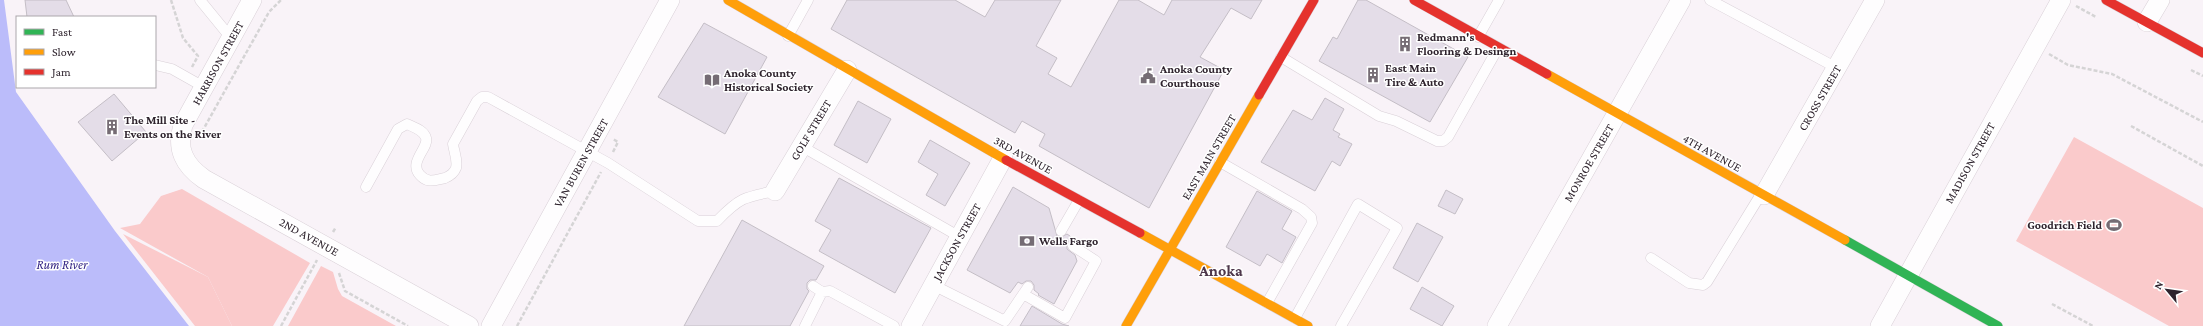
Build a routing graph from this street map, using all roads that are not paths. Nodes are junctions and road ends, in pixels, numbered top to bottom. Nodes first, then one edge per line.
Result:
1 (200, 0) edge
2 (252, 0) edge
3 (670, 0) edge
4 (728, 0) edge
5 (808, 0) edge
6 (1314, 0) edge
7 (1414, 0) edge
8 (1499, 0) edge
9 (1681, 0) edge
10 (1710, 0) edge
11 (1875, 0) edge
12 (2061, 0) edge
13 (2106, 0) edge
14 (2160, 0) edge
15 (2147, 22) junction
16 (788, 36) junction
17 (1478, 37) junction
18 (231, 38) junction
19 (1498, 48) junction
20 (2203, 53) edge
21 (1281, 57) junction
22 (156, 65) edge
23 (1837, 68) junction
24 (847, 70) junction
25 (204, 87) junction
26 (1617, 114) junction
27 (183, 125) joint
28 (801, 146) junction
29 (587, 151) junction
30 (1004, 158) junction
31 (1220, 162) junction
32 (366, 187) dead end
33 (775, 191) joint
34 (1762, 194) junction
35 (1080, 200) junction
36 (1061, 231) dead end
37 (960, 237) junction
38 (1073, 246) dead end
39 (1169, 249) junction
40 (1651, 258) dead end
41 (1907, 275) junction
42 (933, 285) junction
43 (813, 286) dead end
44 (822, 292) junction
45 (1267, 303) junction
46 (1295, 318) junction
47 (469, 326) edge
48 (492, 326) edge
49 (805, 326) edge
50 (894, 326) edge
51 (911, 326) edge
52 (1126, 326) edge
53 (1308, 326) edge
54 (1341, 326) edge
55 (1497, 326) edge
56 (1880, 326) edge
57 (1998, 326) edge

1 - 18 lane
2 - 18 street, HARRISON STREET
3 - 29 street, VAN BUREN STREET
4 - 16 street, 3RD AVENUE
5 - 16 lane
6 - 21 street, EAST MAIN STREET
7 - 17 street, 4TH AVENUE
8 - 17 lane
9 - 26 street, MONROE STREET
10 - 23 lane
11 - 23 street, CROSS STREET
12 - 41 street, MADISON STREET
13 - 15 street
14 - 15 street
15 - 20 street
16 - 24 street, 3RD AVENUE
17 - 19 street, 4TH AVENUE
18 - 25 street, HARRISON STREET
19 - 21 lane
19 - 26 street, 4TH AVENUE
21 - 31 street, EAST MAIN STREET
22 - 25 lane
23 - 34 street, CROSS STREET
24 - 28 street, GOLF STREET
24 - 30 street, 3RD AVENUE
25 - 27 street, HARRISON STREET
26 - 34 street, 4TH AVENUE
26 - 55 street, MONROE STREET
27 - 47 street, 2ND AVENUE
28 - 33 street, GOLF STREET
28 - 37 lane
29 - 32 lane
29 - 33 lane
29 - 48 street, VAN BUREN STREET
30 - 35 street, 3RD AVENUE
30 - 37 street, JACKSON STREET
31 - 39 street, EAST MAIN STREET
31 - 45 lane
34 - 40 lane
34 - 41 street, 4TH AVENUE
35 - 36 lane
35 - 39 street, 3RD AVENUE
37 - 42 street, JACKSON STREET
38 - 42 lane
39 - 45 street, 3RD AVENUE
39 - 52 street, EAST MAIN STREET
41 - 56 street, MADISON STREET
41 - 57 street, 4TH AVENUE
42 - 51 street, JACKSON STREET
43 - 44 lane
44 - 49 lane
44 - 50 lane
45 - 46 street, 3RD AVENUE
46 - 53 street, 3RD AVENUE
46 - 54 lane

